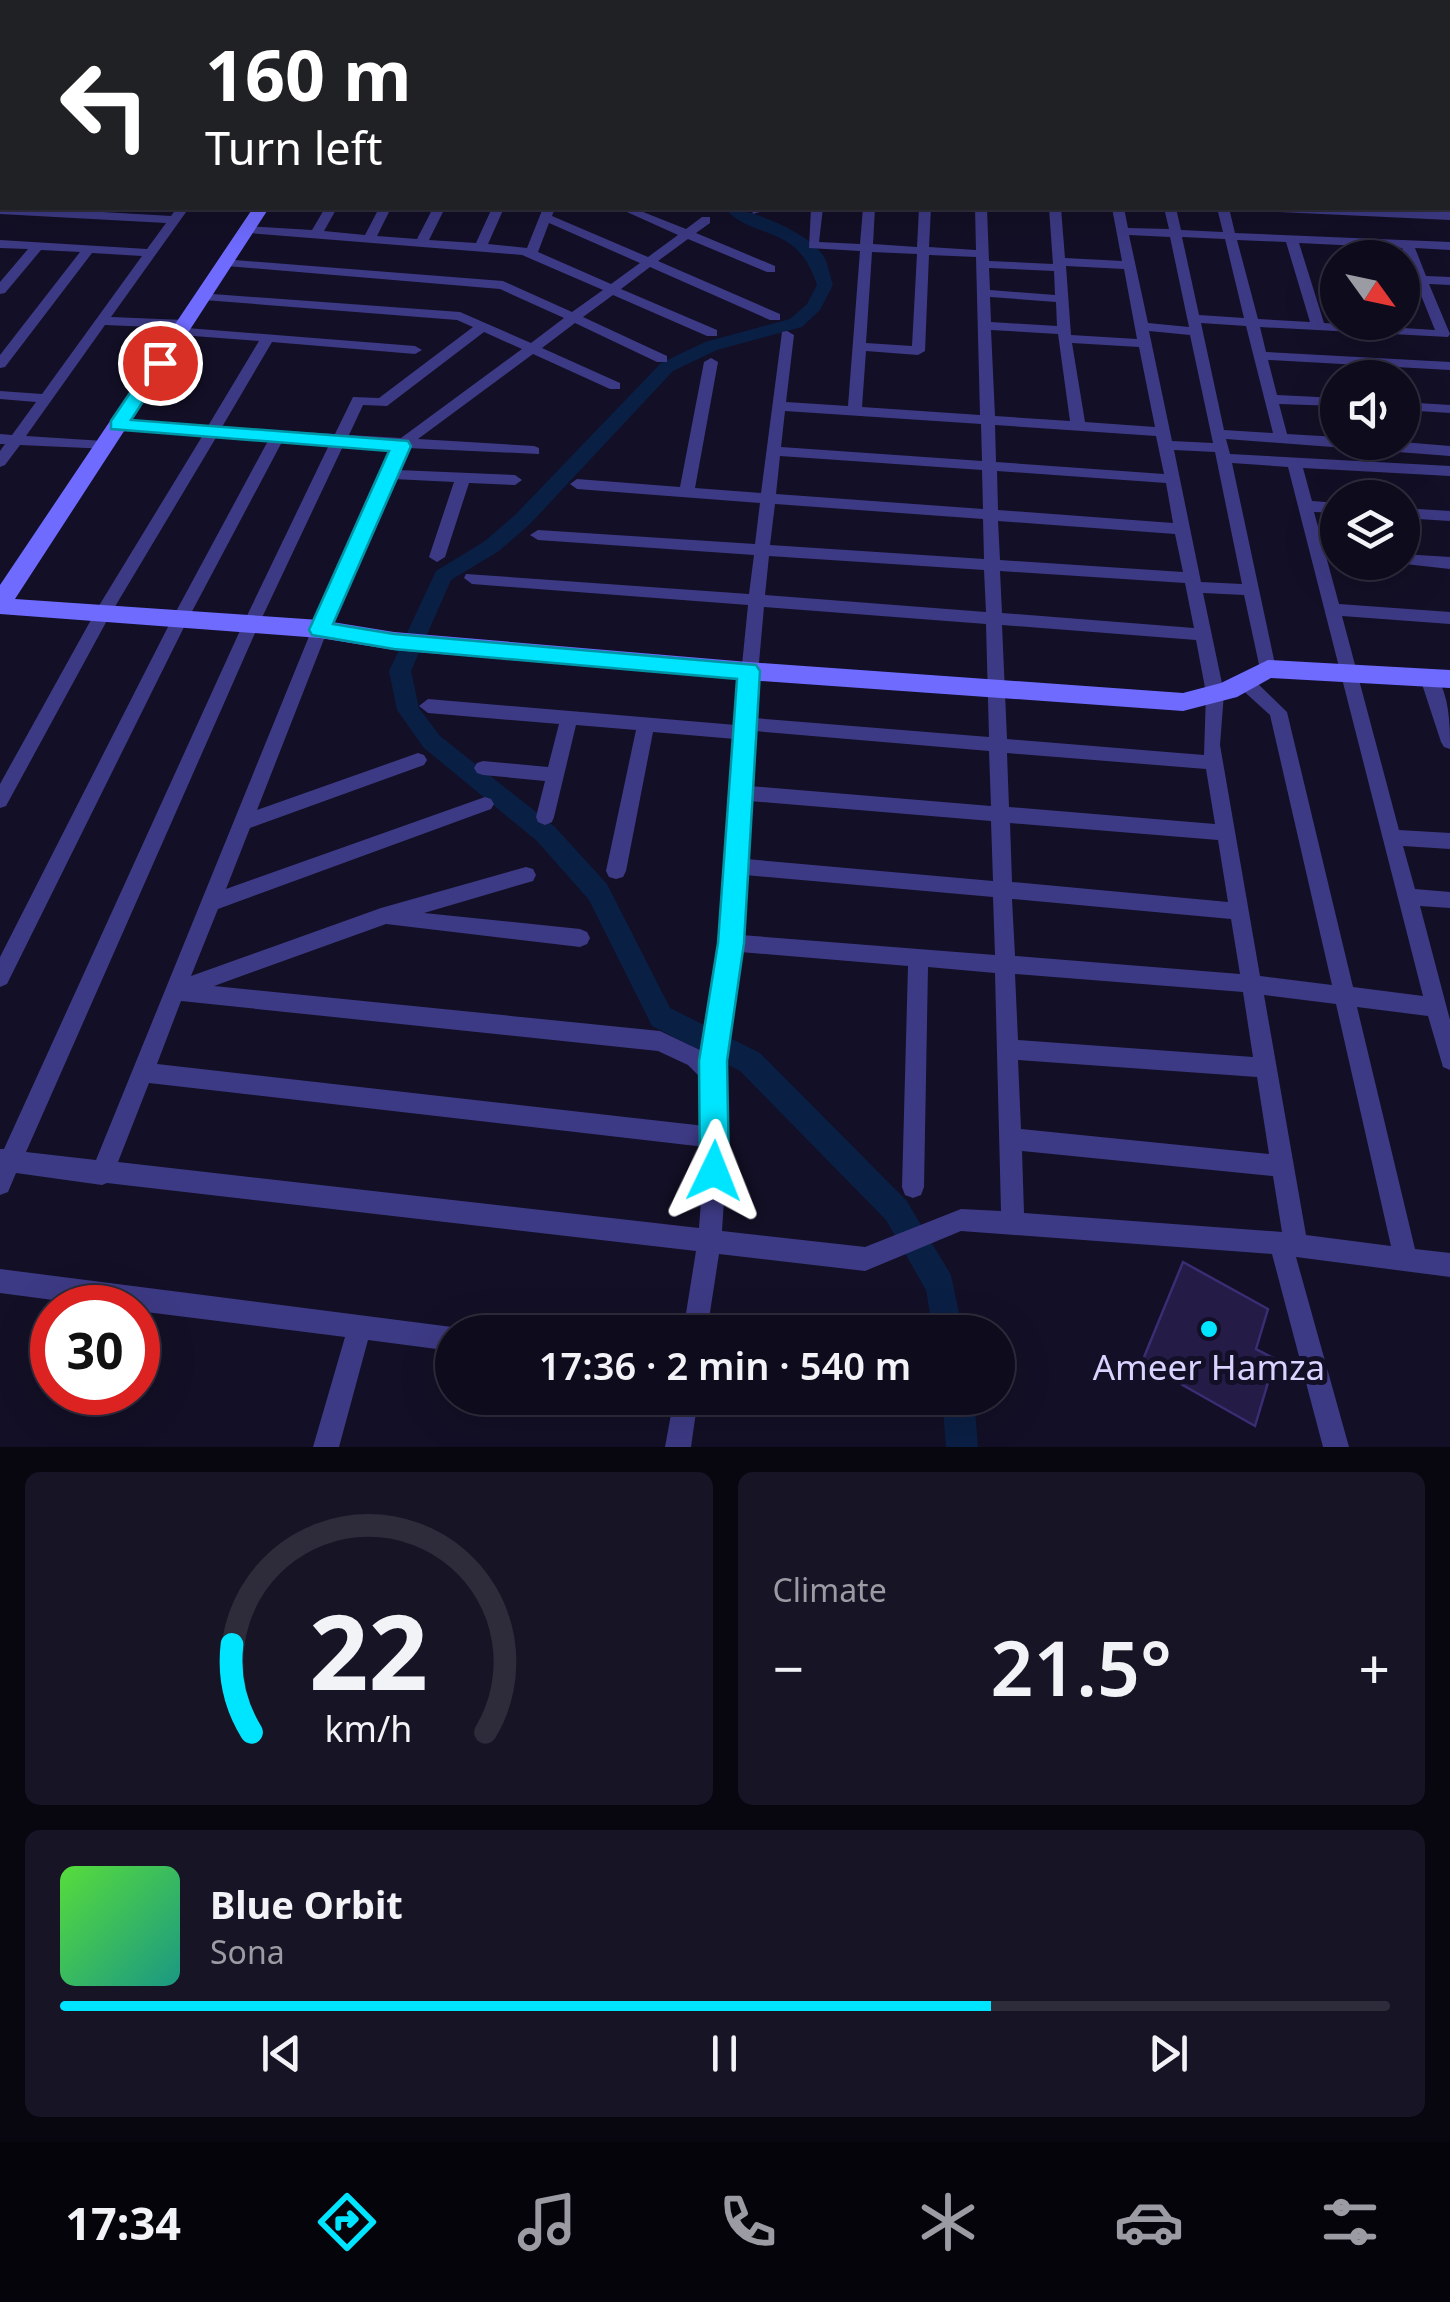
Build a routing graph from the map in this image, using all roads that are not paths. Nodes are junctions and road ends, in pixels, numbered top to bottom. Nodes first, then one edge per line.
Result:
1 (0, 210) edge
2 (182, 210) edge
3 (260, 210) edge
4 (330, 210) edge
5 (384, 210) edge
6 (438, 210) edge
7 (497, 210) edge
8 (629, 210) edge
9 (817, 210) edge
10 (869, 210) edge
11 (925, 210) edge
12 (982, 210) edge
13 (1055, 210) edge
14 (1118, 210) edge
15 (1170, 210) edge
16 (1224, 210) edge
17 (1322, 210) edge
18 (547, 212) edge
19 (1450, 216) edge
20 (174, 220) junction
21 (706, 220) dead end
22 (248, 229) junction
23 (1122, 230) junction
24 (1176, 232) junction
25 (316, 234) junction
26 (687, 234) junction
27 (1230, 235) junction
28 (369, 238) junction
29 (1291, 238) junction
30 (1320, 240) edge
31 (421, 242) junction
32 (0, 244) edge
33 (1420, 245) edge
34 (38, 246) junction
35 (1450, 246) edge
36 (481, 247) junction
37 (866, 248) junction
38 (89, 249) junction
39 (923, 251) junction
40 (150, 253) junction
41 (531, 254) junction
42 (983, 259) junction
43 (226, 262) junction
44 (650, 262) junction
45 (1061, 265) junction
46 (1129, 265) junction
47 (771, 269) dead end
48 (1420, 280) joint
49 (1450, 281) edge
50 (614, 288) junction
51 (0, 290) edge
52 (984, 293) junction
53 (204, 296) junction
54 (1062, 298) junction
55 (1434, 310) junction
56 (1450, 312) edge
57 (775, 317) dead end
58 (574, 318) junction
59 (101, 321) junction
60 (1252, 322) junction
61 (1196, 325) junction
62 (484, 326) junction
63 (986, 326) junction
64 (1142, 326) junction
65 (1318, 326) joint
66 (183, 328) junction
67 (1420, 331) edge
68 (712, 333) dead end
69 (1064, 334) junction
70 (786, 336) dead end
71 (268, 338) junction
72 (1145, 343) junction
73 (860, 346) junction
74 (533, 348) junction
75 (415, 350) dead end
76 (1261, 356) junction
77 (662, 358) dead end
78 (711, 362) dead end
79 (0, 364) edge
80 (1450, 366) edge
81 (615, 386) dead end
82 (0, 395) edge
83 (45, 398) junction
84 (1272, 398) junction
85 (1320, 401) edge
86 (779, 406) junction
87 (1420, 407) edge
88 (1450, 409) edge
89 (855, 411) junction
90 (989, 420) junction
91 (118, 425) junction
92 (1078, 426) junction
93 (211, 432) junction
94 (277, 436) junction
95 (1164, 438) junction
96 (1282, 438) junction
97 (7, 440) edge
98 (337, 441) junction
99 (1320, 441) edge
100 (104, 446) junction
101 (401, 446) junction
102 (1222, 447) junction
103 (1420, 449) edge
104 (534, 451) dead end
105 (774, 451) junction
106 (1450, 451) edge
107 (0, 462) edge
108 (1294, 463) junction
109 (990, 466) junction
110 (1450, 471) edge
111 (388, 474) junction
112 (463, 478) junction
113 (1172, 478) junction
114 (515, 480) dead end
115 (577, 484) dead end
116 (687, 491) junction
117 (769, 496) junction
118 (1306, 506) junction
119 (1320, 507) edge
120 (992, 514) junction
121 (1420, 514) edge
122 (1450, 516) edge
123 (1182, 529) junction
124 (538, 535) dead end
125 (763, 550) junction
126 (1318, 552) joint
127 (437, 557) dead end
128 (1420, 560) edge
129 (1450, 563) edge
130 (993, 565) junction
131 (472, 578) dead end
132 (1193, 583) junction
133 (1253, 590) junction
134 (758, 599) junction
135 (0, 604) edge
136 (1334, 610) junction
137 (103, 613) junction
138 (995, 618) junction
139 (1450, 618) edge
140 (180, 619) junction
141 (251, 624) junction
142 (320, 630) junction
143 (1204, 635) junction
144 (1268, 669) junction
145 (748, 671) junction
146 (1349, 673) junction
147 (1440, 679) edge
148 (1244, 681) junction
149 (997, 687) junction
150 (1216, 694) junction
151 (428, 706) dead end
152 (569, 718) junction
153 (646, 724) junction
154 (746, 728) junction
155 (1450, 742) edge
156 (998, 745) junction
157 (418, 760) dead end
158 (1214, 762) junction
159 (483, 768) dead end
160 (555, 775) junction
161 (742, 793) junction
162 (0, 802) edge
163 (485, 804) dead end
164 (1000, 814) junction
165 (545, 816) dead end
166 (242, 822) junction
167 (1226, 833) junction
168 (1393, 837) junction
169 (1450, 841) edge
170 (736, 866) junction
171 (616, 870) dead end
172 (526, 875) dead end
173 (1003, 890) junction
174 (1408, 897) junction
175 (1450, 900) edge
176 (210, 903) junction
177 (1239, 911) junction
178 (381, 917) junction
179 (580, 938) dead end
180 (731, 943) junction
181 (918, 958) junction
182 (1005, 965) junction
183 (0, 978) edge
184 (1252, 984) junction
185 (175, 991) junction
186 (1345, 996) junction
187 (1439, 998) edge
188 (1008, 1049) junction
189 (1450, 1060) edge
190 (713, 1068) junction
191 (1266, 1068) junction
192 (142, 1072) junction
193 (717, 1138) junction
194 (1010, 1139) junction
195 (5, 1161) edge
196 (1282, 1166) junction
197 (102, 1174) junction
198 (0, 1184) edge
199 (913, 1188) dead end
200 (1013, 1224) junction
201 (710, 1238) junction
202 (1288, 1244) junction
203 (1406, 1259) junction
204 (1449, 1268) edge
205 (0, 1281) edge
206 (699, 1315) edge
207 (360, 1327) junction
208 (435, 1337) edge
209 (683, 1415) edge
210 (326, 1447) edge
211 (678, 1447) edge
212 (1336, 1447) edge

1 - 20 street
2 - 20 street
3 - 22 street
4 - 25 street
5 - 28 street
6 - 31 street
7 - 36 street
8 - 26 street
9 - 37 street
10 - 37 street
11 - 39 street
12 - 42 street
13 - 45 street
14 - 23 street
15 - 24 street
16 - 27 street
17 - 19 street
18 - 41 street
18 - 44 street
20 - 40 street
21 - 26 street
22 - 25 street
22 - 43 street
23 - 24 street
23 - 46 street
24 - 27 street
24 - 61 street
25 - 28 street
26 - 44 street
26 - 47 street
27 - 29 street
27 - 60 street
28 - 31 street
29 - 30 street
29 - 65 street
31 - 36 street
32 - 34 street
33 - 35 street
34 - 38 street
34 - 51 street
36 - 41 street
37 - 39 street
37 - 73 street
38 - 40 street
38 - 79 street
39 - 42 street
39 - 73 street
40 - 59 street
41 - 50 street
42 - 45 street
42 - 52 street
43 - 53 street
43 - 58 street
44 - 50 street
44 - 57 street
45 - 46 street
45 - 54 street
46 - 64 street
48 - 49 street
48 - 55 street
50 - 58 street
50 - 68 street
52 - 54 street
52 - 63 street
53 - 62 street
53 - 66 street
54 - 69 street
55 - 56 street
55 - 67 street
58 - 74 street
58 - 77 street
59 - 66 street
59 - 83 street
60 - 61 street
60 - 65 street
60 - 76 street
61 - 64 street
61 - 102 street
62 - 74 street
62 - 98 street
63 - 69 street
63 - 90 street
64 - 72 street
66 - 71 street
66 - 91 street
69 - 72 street
69 - 92 street
70 - 86 street
71 - 75 street
71 - 93 street
72 - 95 street
73 - 89 street
74 - 81 street
74 - 101 street
76 - 80 street
76 - 84 street
78 - 116 street
82 - 83 street
83 - 97 street
84 - 85 street
84 - 96 street
86 - 89 street
86 - 105 street
87 - 88 street
89 - 90 street
90 - 92 street
90 - 109 street
91 - 93 street
91 - 100 street
92 - 95 street
93 - 94 street
93 - 137 street
94 - 98 street
94 - 140 street
95 - 102 street
95 - 113 street
96 - 99 street
96 - 102 street
97 - 100 street
97 - 107 street
98 - 101 street
98 - 141 street
100 - 135 street
101 - 104 street
101 - 111 street
102 - 108 street
102 - 133 street
103 - 106 street
105 - 109 street
105 - 117 street
108 - 110 street
108 - 118 street
109 - 113 street
109 - 120 street
111 - 112 street
111 - 142 street
112 - 114 street
112 - 127 street
113 - 123 street
115 - 116 street
116 - 117 street
117 - 120 street
117 - 125 street
118 - 119 street
118 - 126 street
120 - 123 street
120 - 130 street
121 - 122 street
123 - 132 street
124 - 125 street
125 - 130 street
125 - 134 street
126 - 136 street
128 - 129 street
130 - 132 street
130 - 138 street
131 - 134 street
132 - 133 street
132 - 143 street
133 - 144 street
134 - 138 street
134 - 145 street
135 - 137 street
136 - 139 street
136 - 146 street
137 - 140 street
137 - 162 street
138 - 143 street
138 - 149 street
140 - 141 street
140 - 183 street
141 - 142 street
141 - 195 street
142 - 145 street
142 - 166 street
143 - 150 street
144 - 146 street
144 - 148 street
145 - 149 street
145 - 154 street
146 - 147 street
146 - 168 street
147 - 155 street
148 - 150 street
148 - 186 street
149 - 150 street
149 - 156 street
150 - 158 street
151 - 152 street
152 - 153 street
152 - 160 street
153 - 154 street
153 - 171 street
154 - 156 street
154 - 161 street
156 - 158 street
156 - 164 street
157 - 166 street
158 - 167 street
159 - 160 street
160 - 165 street
161 - 164 street
161 - 170 street
163 - 176 street
164 - 167 street
164 - 173 street
166 - 176 street
167 - 177 street
168 - 169 street
168 - 174 street
170 - 173 street
170 - 180 street
172 - 178 street
173 - 177 street
173 - 182 street
174 - 175 street
174 - 187 street
176 - 185 street
177 - 184 street
178 - 179 street
178 - 185 street
180 - 181 street
180 - 190 street
181 - 182 street
181 - 199 street
182 - 184 street
182 - 188 street
184 - 186 street
184 - 191 street
185 - 190 street
185 - 192 street
186 - 187 street
186 - 203 street
187 - 189 street
188 - 191 street
188 - 194 street
190 - 193 street
191 - 196 street
192 - 193 street
192 - 197 street
193 - 201 street
194 - 196 street
194 - 200 street
195 - 197 street
195 - 198 street
196 - 202 street
197 - 201 street
200 - 201 street
200 - 202 street
201 - 206 street
202 - 203 street
202 - 212 street
203 - 204 street
205 - 207 street
207 - 208 street
207 - 210 street
209 - 211 street

